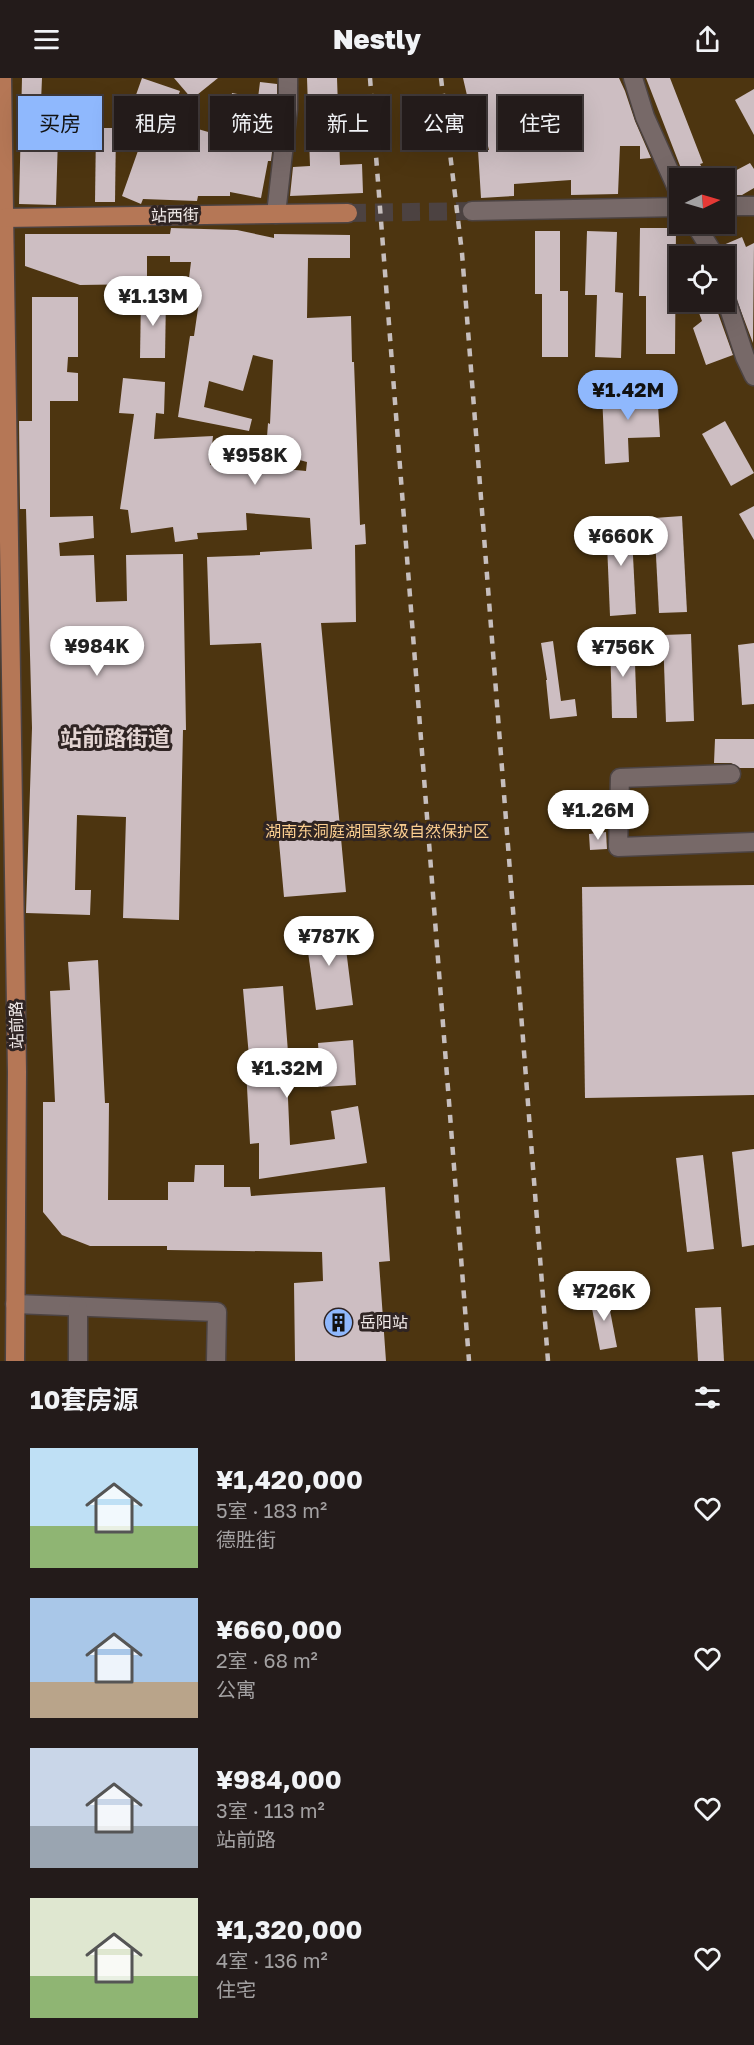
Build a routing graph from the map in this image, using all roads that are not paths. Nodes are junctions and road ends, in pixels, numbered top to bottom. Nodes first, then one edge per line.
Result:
1 (2, 78) edge
2 (288, 78) edge
3 (633, 78) edge
4 (669, 170) edge
5 (735, 206) edge
6 (754, 206) edge
7 (669, 207) edge
8 (472, 211) tunnel mouth
9 (348, 213) tunnel mouth
10 (276, 214) junction
11 (3, 218) junction
12 (732, 312) edge
13 (749, 355) edge
14 (754, 376) edge
15 (731, 774) dead end
16 (754, 842) edge
17 (15, 1304) junction
18 (78, 1307) junction
19 (15, 1361) edge
20 (78, 1361) edge
21 (216, 1361) edge

1 - 11 main road, 站前路
2 - 10 street
3 - 4 street
5 - 6 street
7 - 8 street
9 - 10 main road, 站西街
10 - 11 main road, 站西街
11 - 17 main road, 站前路
12 - 13 street
13 - 14 street
15 - 16 street
17 - 18 street
17 - 19 main road, 站前路
18 - 20 street
18 - 21 street

